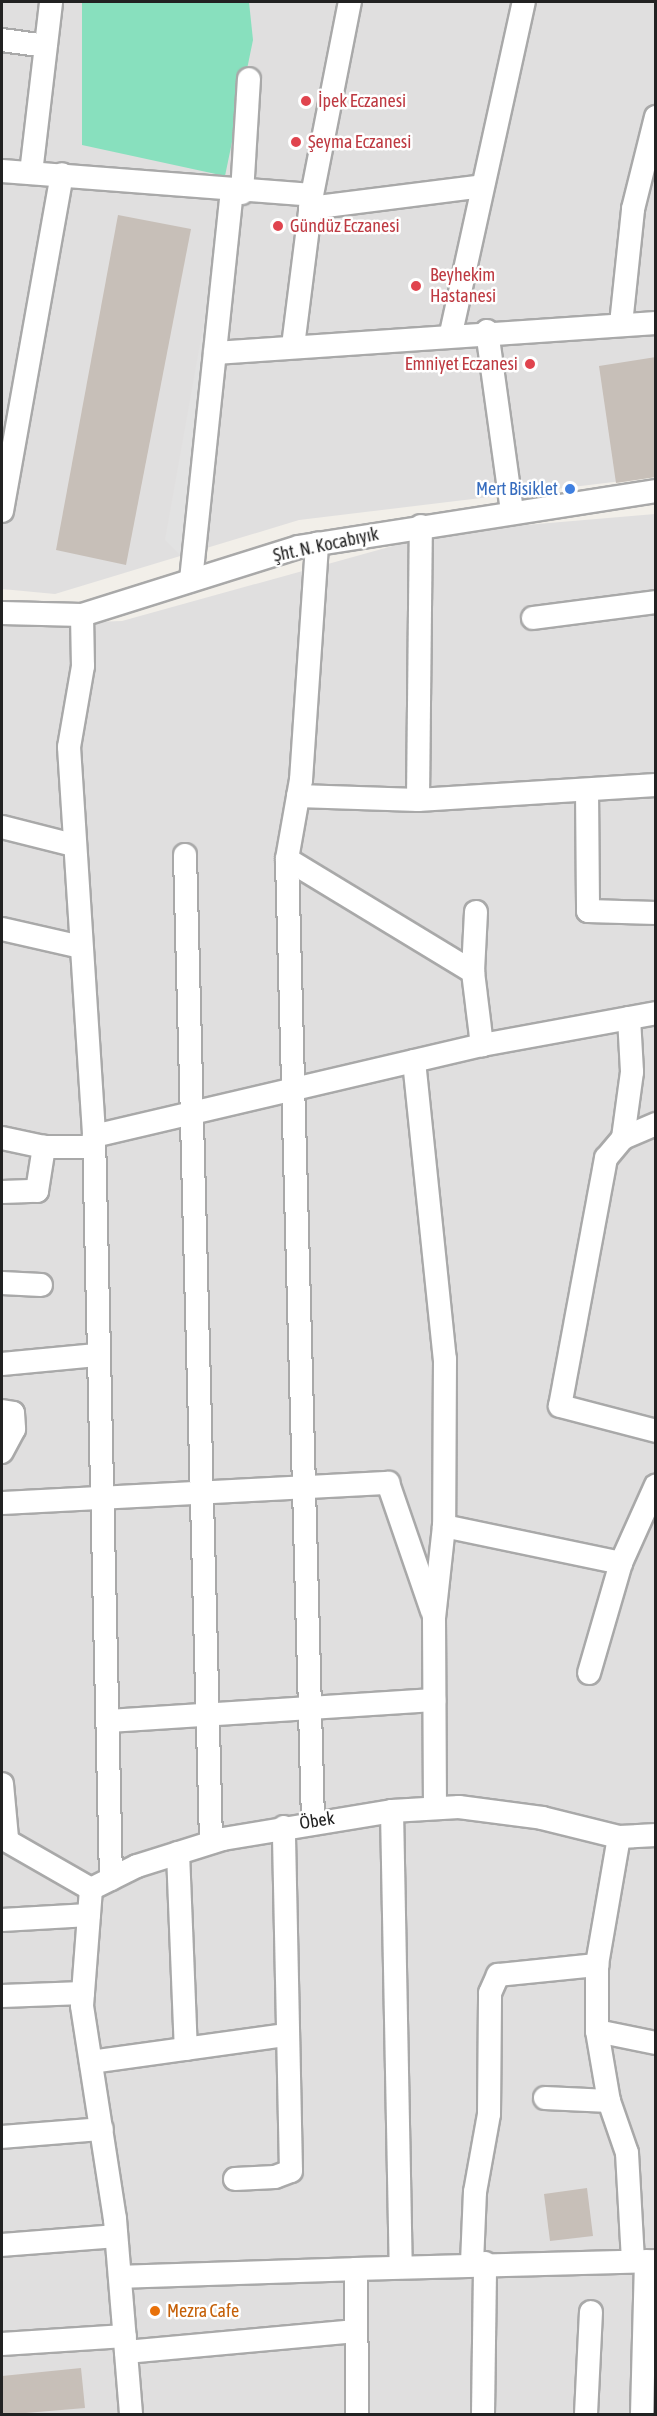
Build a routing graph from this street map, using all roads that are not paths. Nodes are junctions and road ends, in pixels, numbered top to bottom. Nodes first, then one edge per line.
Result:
1 (51, 2) edge
2 (350, 2) edge
3 (524, 2) edge
4 (2, 40) edge
5 (46, 46) junction
6 (249, 79) dead end
7 (656, 117) edge
8 (2, 171) edge
9 (31, 173) junction
10 (62, 174) junction
11 (483, 186) junction
12 (237, 193) junction
13 (311, 202) junction
14 (656, 322) edge
15 (621, 324) junction
16 (487, 331) junction
17 (451, 333) junction
18 (293, 346) junction
19 (215, 353) junction
20 (656, 491) edge
21 (2, 511) edge
22 (512, 512) junction
23 (421, 526) junction
24 (317, 544) junction
25 (191, 580) junction
26 (656, 602) edge
27 (2, 613) edge
28 (82, 615) junction
29 (533, 618) dead end
30 (656, 785) edge
31 (586, 790) junction
32 (298, 796) junction
33 (418, 800) junction
34 (2, 827) edge
35 (74, 845) junction
36 (185, 855) dead end
37 (287, 859) junction
38 (476, 912) dead end
39 (656, 913) edge
40 (2, 929) edge
41 (81, 946) junction
42 (473, 972) junction
43 (656, 1013) edge
44 (629, 1018) junction
45 (482, 1045) junction
46 (414, 1061) junction
47 (294, 1092) junction
48 (194, 1114) junction
49 (656, 1124) edge
50 (2, 1138) edge
51 (623, 1138) junction
52 (94, 1141) junction
53 (44, 1147) junction
54 (2, 1192) edge
55 (2, 1283) edge
56 (41, 1285) dead end
57 (97, 1355) junction
58 (2, 1364) edge
59 (2, 1411) edge
60 (656, 1431) edge
61 (2, 1452) edge
62 (656, 1485) edge
63 (303, 1488) junction
64 (203, 1493) junction
65 (102, 1498) junction
66 (2, 1503) edge
67 (444, 1526) junction
68 (621, 1563) junction
69 (434, 1618) junction
70 (589, 1673) dead end
71 (434, 1700) junction
72 (310, 1708) junction
73 (208, 1712) junction
74 (108, 1721) junction
75 (2, 1784) edge
76 (435, 1808) junction
77 (392, 1810) junction
78 (313, 1821) junction
79 (284, 1827) junction
80 (656, 1835) edge
81 (619, 1837) junction
82 (4, 1838) edge
83 (211, 1842) junction
84 (178, 1853) junction
85 (101, 1884) junction
86 (88, 1915) junction
87 (2, 1920) edge
88 (597, 1965) junction
89 (83, 1994) junction
90 (2, 1996) edge
91 (597, 2031) junction
92 (286, 2035) junction
93 (656, 2043) edge
94 (186, 2049) junction
95 (91, 2062) junction
96 (546, 2098) dead end
97 (609, 2101) junction
98 (102, 2128) junction
99 (2, 2137) edge
100 (236, 2179) dead end
101 (116, 2236) junction
102 (2, 2245) edge
103 (645, 2261) edge
104 (478, 2263) junction
105 (401, 2267) junction
106 (356, 2269) junction
107 (120, 2277) junction
108 (591, 2312) dead end
109 (356, 2331) junction
110 (2, 2344) edge
111 (126, 2344) junction
112 (131, 2415) edge
113 (357, 2415) edge
114 (483, 2415) edge
115 (586, 2415) edge
116 (642, 2415) edge

1 - 5 street
2 - 13 street
3 - 11 street
4 - 5 street
5 - 9 street
6 - 12 street
7 - 15 street
8 - 9 street
9 - 10 street
10 - 12 street
10 - 21 street
11 - 13 street
11 - 17 street
12 - 13 street
12 - 19 street
13 - 18 street
14 - 15 street
15 - 16 street
16 - 17 street
16 - 22 street
17 - 18 street
18 - 19 street
19 - 25 street
20 - 22 street, Şht. N. Kocabıyık
22 - 23 street, Şht. N. Kocabıyık
23 - 24 street, Şht. N. Kocabıyık
23 - 33 street
24 - 25 street, Şht. N. Kocabıyık
24 - 32 street
25 - 28 street, Şht. N. Kocabıyık
26 - 29 street
27 - 28 street, Şht. N. Kocabıyık
28 - 35 street
30 - 31 street
31 - 33 street
31 - 39 street
32 - 33 street
32 - 37 street
34 - 35 street
35 - 41 street
36 - 48 street
37 - 42 street
37 - 47 street
38 - 42 street
40 - 41 street
41 - 52 street
42 - 45 street
43 - 44 street
44 - 45 street
44 - 51 street
45 - 46 street
46 - 47 street
46 - 67 street
47 - 48 street
47 - 63 street
48 - 52 street
48 - 64 street
49 - 51 street
50 - 53 street
51 - 60 street
52 - 53 street
52 - 57 street
53 - 54 street
55 - 56 street
57 - 58 street
57 - 65 street
59 - 61 street
62 - 68 street
63 - 64 street
63 - 69 street
63 - 72 street
64 - 65 street
64 - 73 street
65 - 66 street
65 - 74 street
67 - 68 street
67 - 69 street
68 - 70 street
69 - 71 street
71 - 72 street
71 - 76 street
72 - 73 street
72 - 78 street
73 - 74 street
73 - 83 street
74 - 85 street
75 - 82 street
76 - 77 street, Öbek
76 - 81 street, Öbek
77 - 78 street, Öbek
77 - 105 street
78 - 79 street, Öbek
79 - 83 street, Öbek
79 - 92 street
80 - 81 street, Öbek
81 - 88 street
82 - 85 street
83 - 84 street, Öbek
84 - 85 street, Öbek
84 - 94 street
85 - 86 street
86 - 87 street
86 - 89 street
88 - 91 street
88 - 104 street
89 - 90 street
89 - 95 street
91 - 93 street
91 - 97 street
92 - 94 street
92 - 100 street
94 - 95 street
95 - 98 street
96 - 97 street
97 - 103 street
98 - 99 street
98 - 101 street
101 - 102 street
101 - 107 street
103 - 104 street
103 - 116 street
104 - 105 street
104 - 114 street
105 - 106 street
106 - 107 street
106 - 109 street
107 - 111 street
108 - 115 street
109 - 111 street
109 - 113 street
110 - 111 street
111 - 112 street

